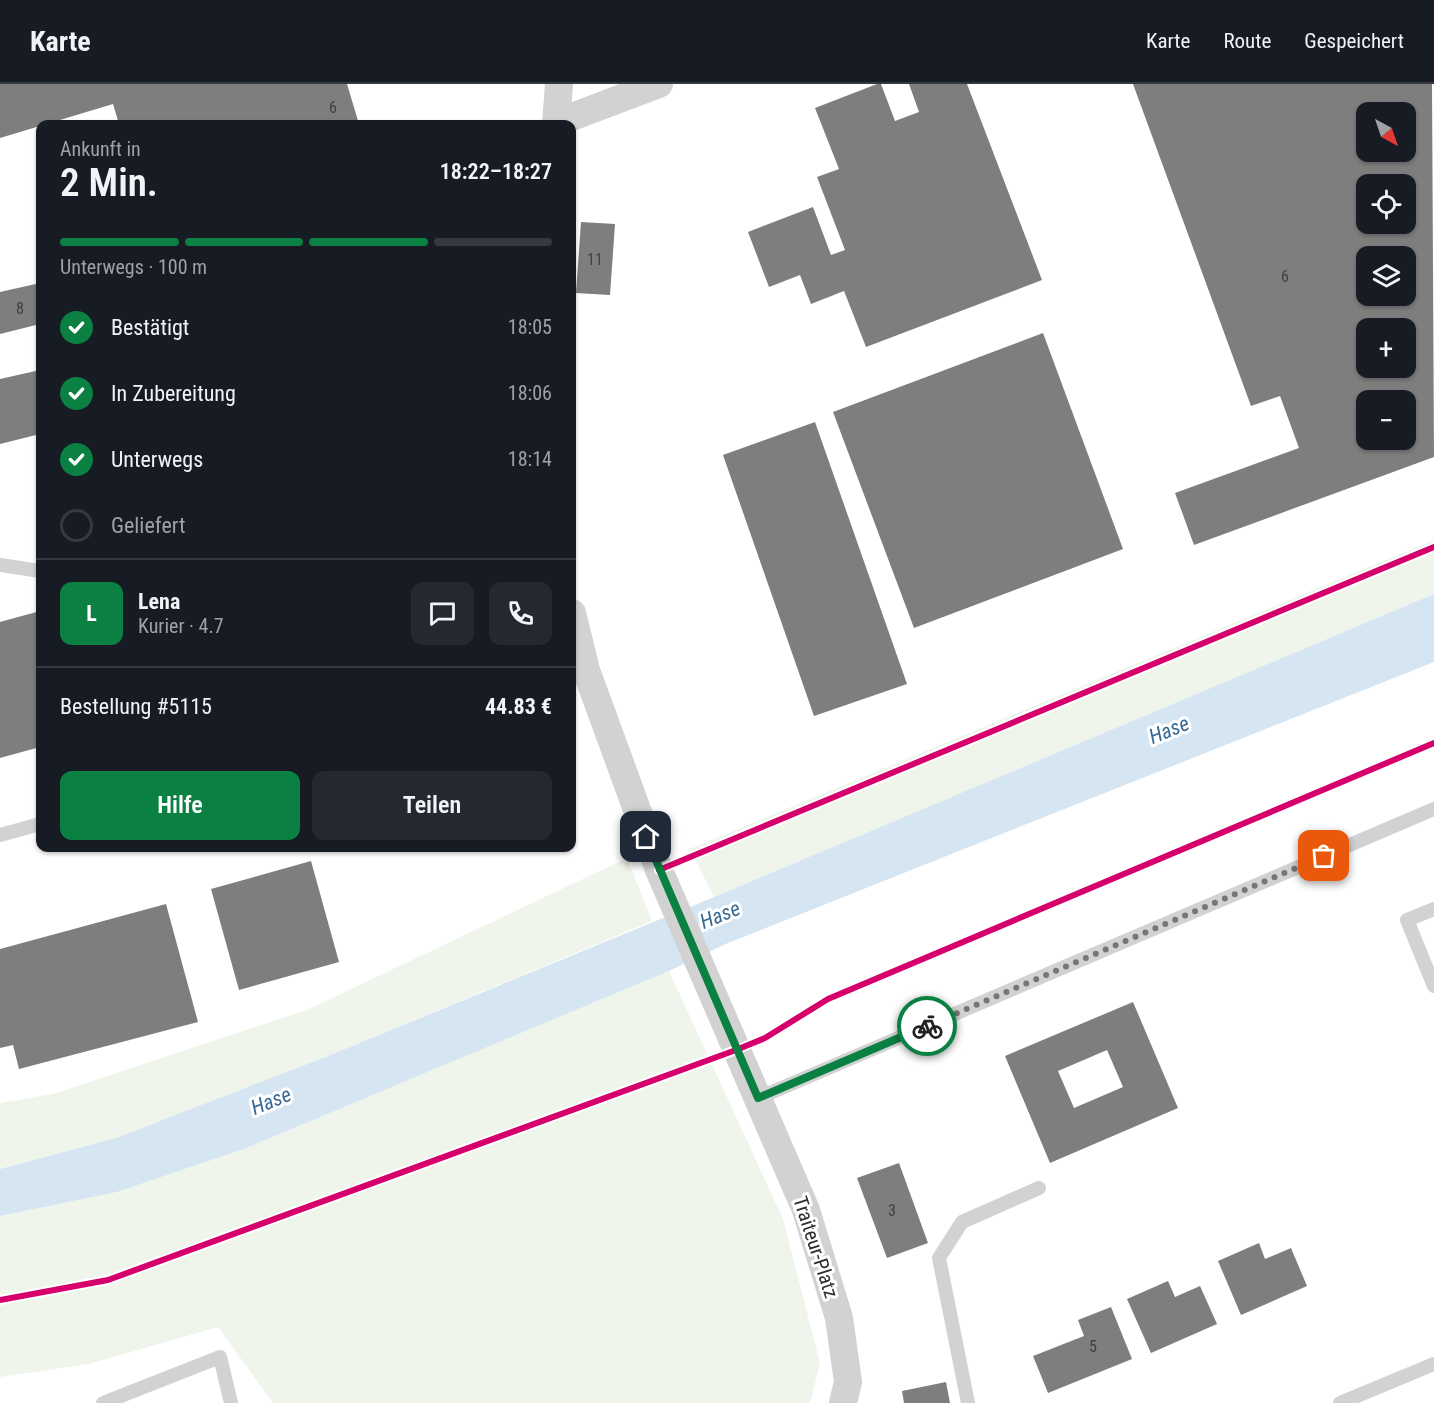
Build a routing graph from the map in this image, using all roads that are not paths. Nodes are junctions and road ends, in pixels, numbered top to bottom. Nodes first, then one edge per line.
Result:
1 (559, 84) edge
2 (659, 84) edge
3 (556, 120) edge
4 (566, 120) edge
5 (0, 565) edge
6 (36, 570) edge
7 (576, 647) edge
8 (579, 673) edge
9 (1434, 809) edge
10 (36, 825) edge
11 (0, 835) edge
12 (1434, 909) edge
13 (1434, 986) edge
14 (758, 1098) junction
15 (1039, 1188) dead end
16 (1434, 1364) edge
17 (103, 1403) edge
18 (231, 1403) edge
19 (843, 1403) edge
20 (968, 1403) edge
21 (1340, 1403) edge

1 - 3 street
2 - 4 street
5 - 6 lane
7 - 8 street, Traiteur-Platz
8 - 14 street, Traiteur-Platz
9 - 14 lane
10 - 11 lane
12 - 13 lane
14 - 19 street, Traiteur-Platz
15 - 20 lane
16 - 21 lane
17 - 18 lane

